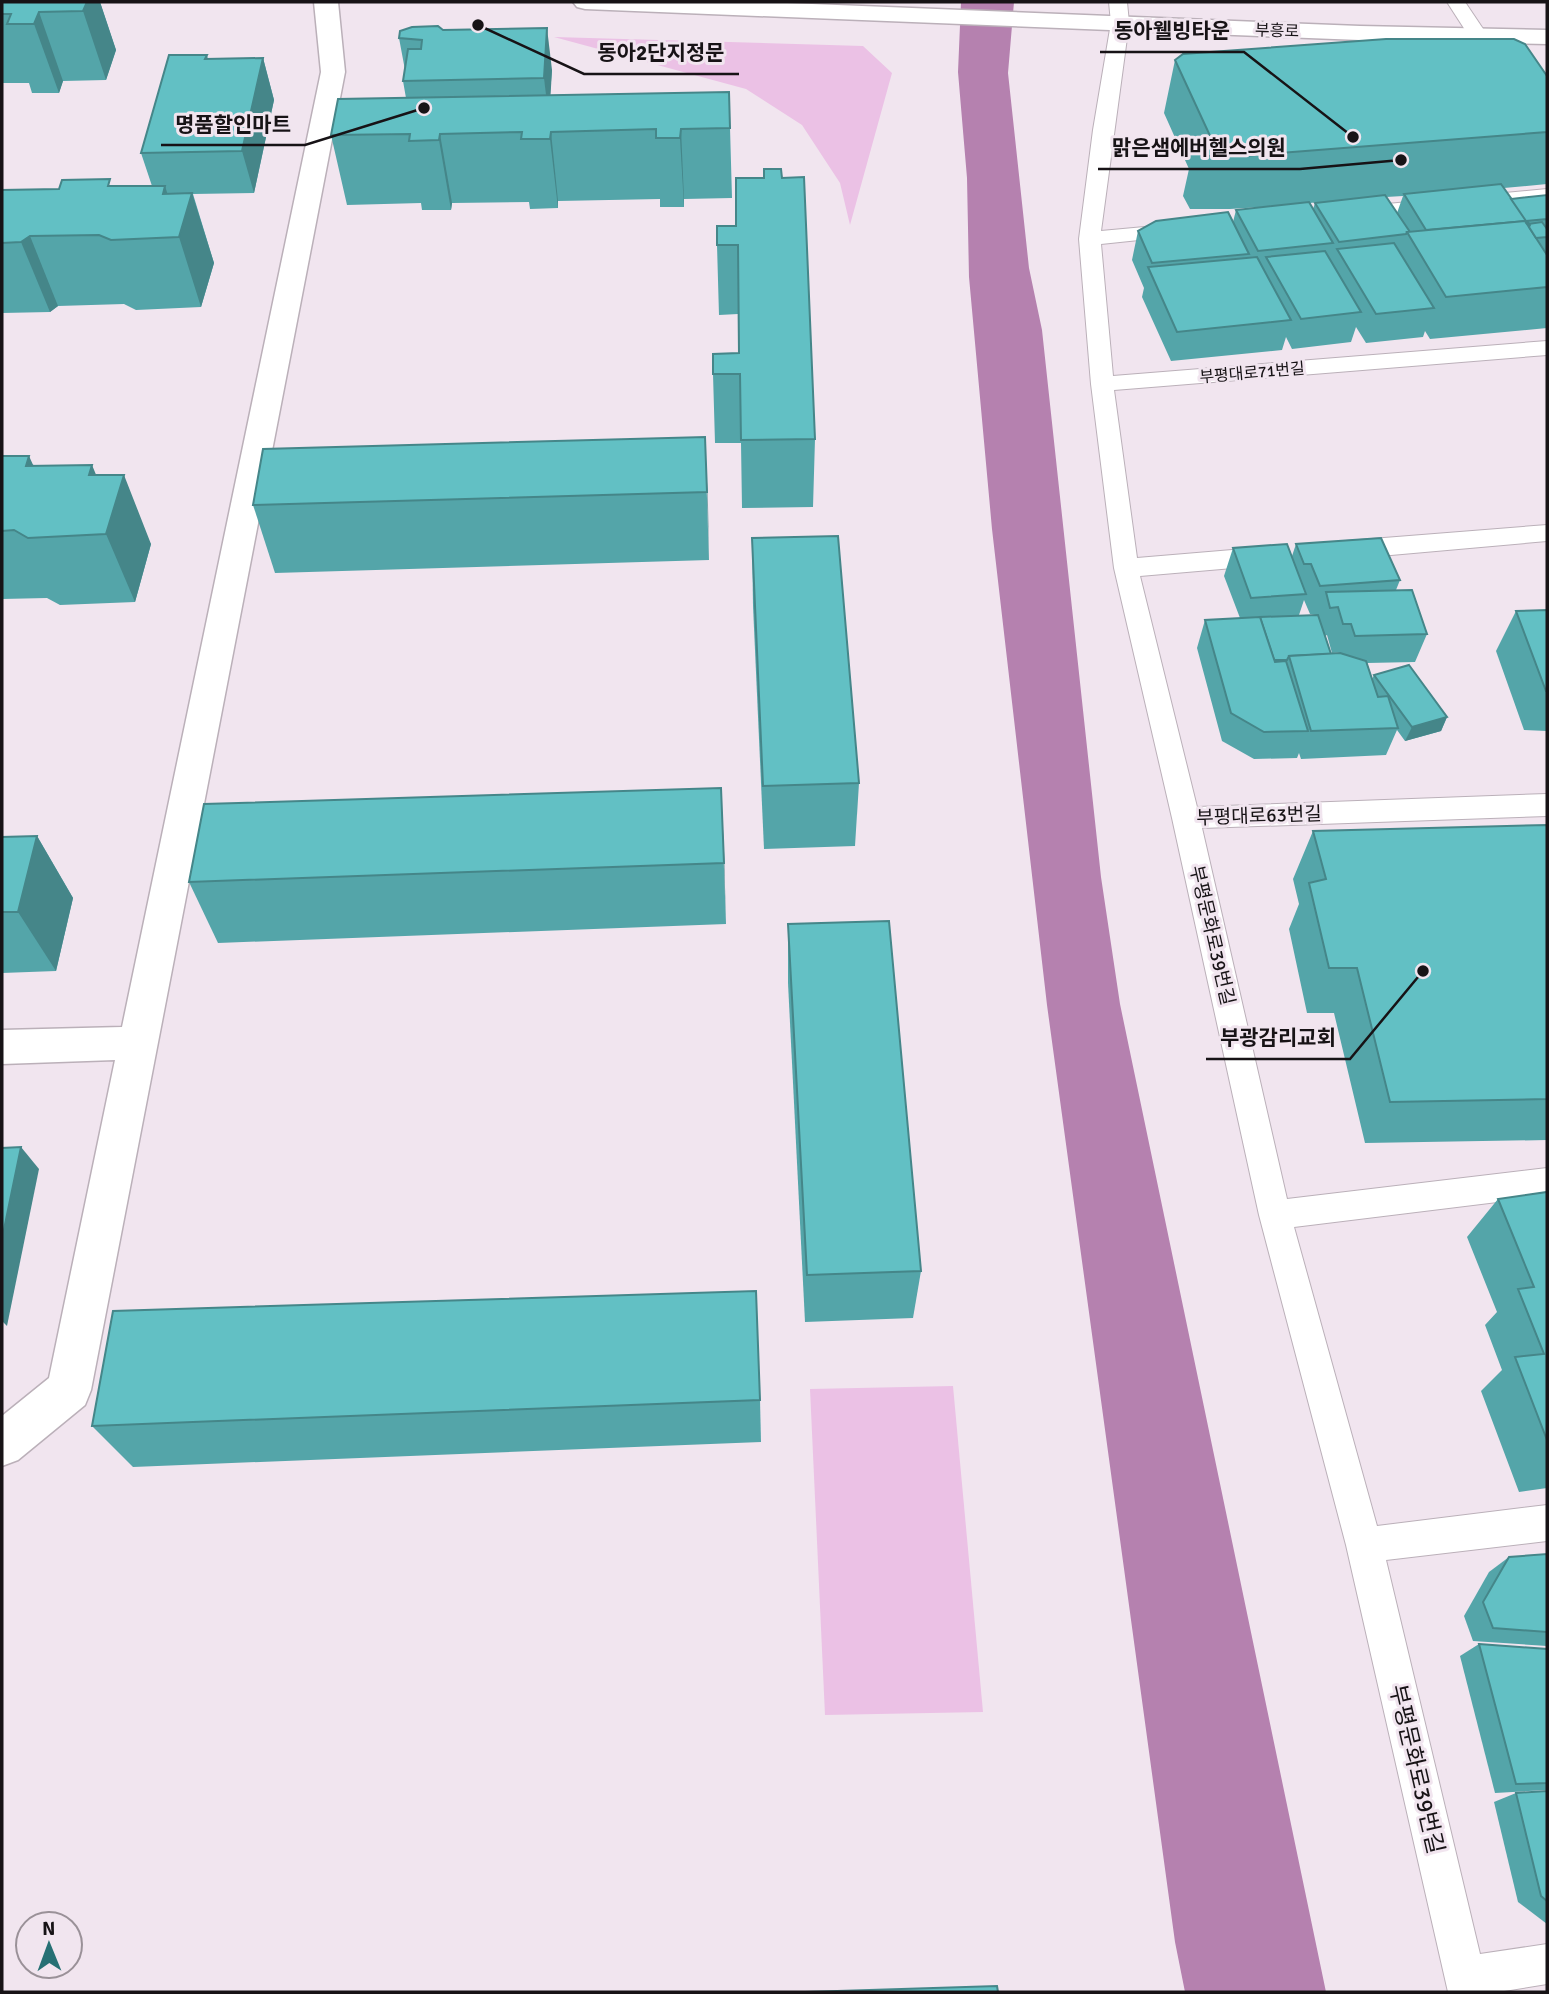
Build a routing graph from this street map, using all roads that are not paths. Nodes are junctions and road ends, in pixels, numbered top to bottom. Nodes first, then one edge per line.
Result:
1 (326, 2) edge
2 (585, 2) edge
3 (1456, 2) edge
4 (723, 5) edge
5 (885, 8) edge
6 (1119, 13) edge
7 (1477, 36) junction
8 (1547, 37) edge
9 (1508, 81) edge
10 (1547, 195) edge
11 (1339, 215) edge
12 (1201, 228) edge
13 (1090, 239) junction
14 (1547, 348) edge
15 (1102, 384) junction
16 (1547, 533) edge
17 (1316, 552) edge
18 (1289, 555) edge
19 (1126, 568) junction
20 (1547, 805) edge
21 (1186, 818) junction
22 (138, 1043) junction
23 (2, 1047) edge
24 (1547, 1182) edge
25 (1275, 1215) junction
26 (2, 1444) edge
27 (1547, 1523) edge
28 (1364, 1545) junction
29 (1547, 1964) edge
30 (1468, 1984) edge

1 - 22 street
2 - 4 street, 부흥로
3 - 7 lane
4 - 5 street, 부흥로
5 - 6 street, 부흥로
6 - 7 street, 부흥로
6 - 13 lane
7 - 8 street, 부흥로
7 - 9 lane
10 - 11 lane
12 - 13 lane
13 - 15 lane
14 - 15 lane, 부평대로71번길
15 - 19 lane, 부평대로63번길
16 - 17 lane
18 - 19 lane
19 - 21 lane, 부평대로63번길
20 - 21 lane, 부평대로63번길
21 - 25 lane, 부평문화로39번길
22 - 23 street
22 - 26 street
24 - 25 lane
25 - 28 lane, 부평문화로39번길
27 - 28 lane
28 - 30 lane, 부평문화로39번길
29 - 30 lane

